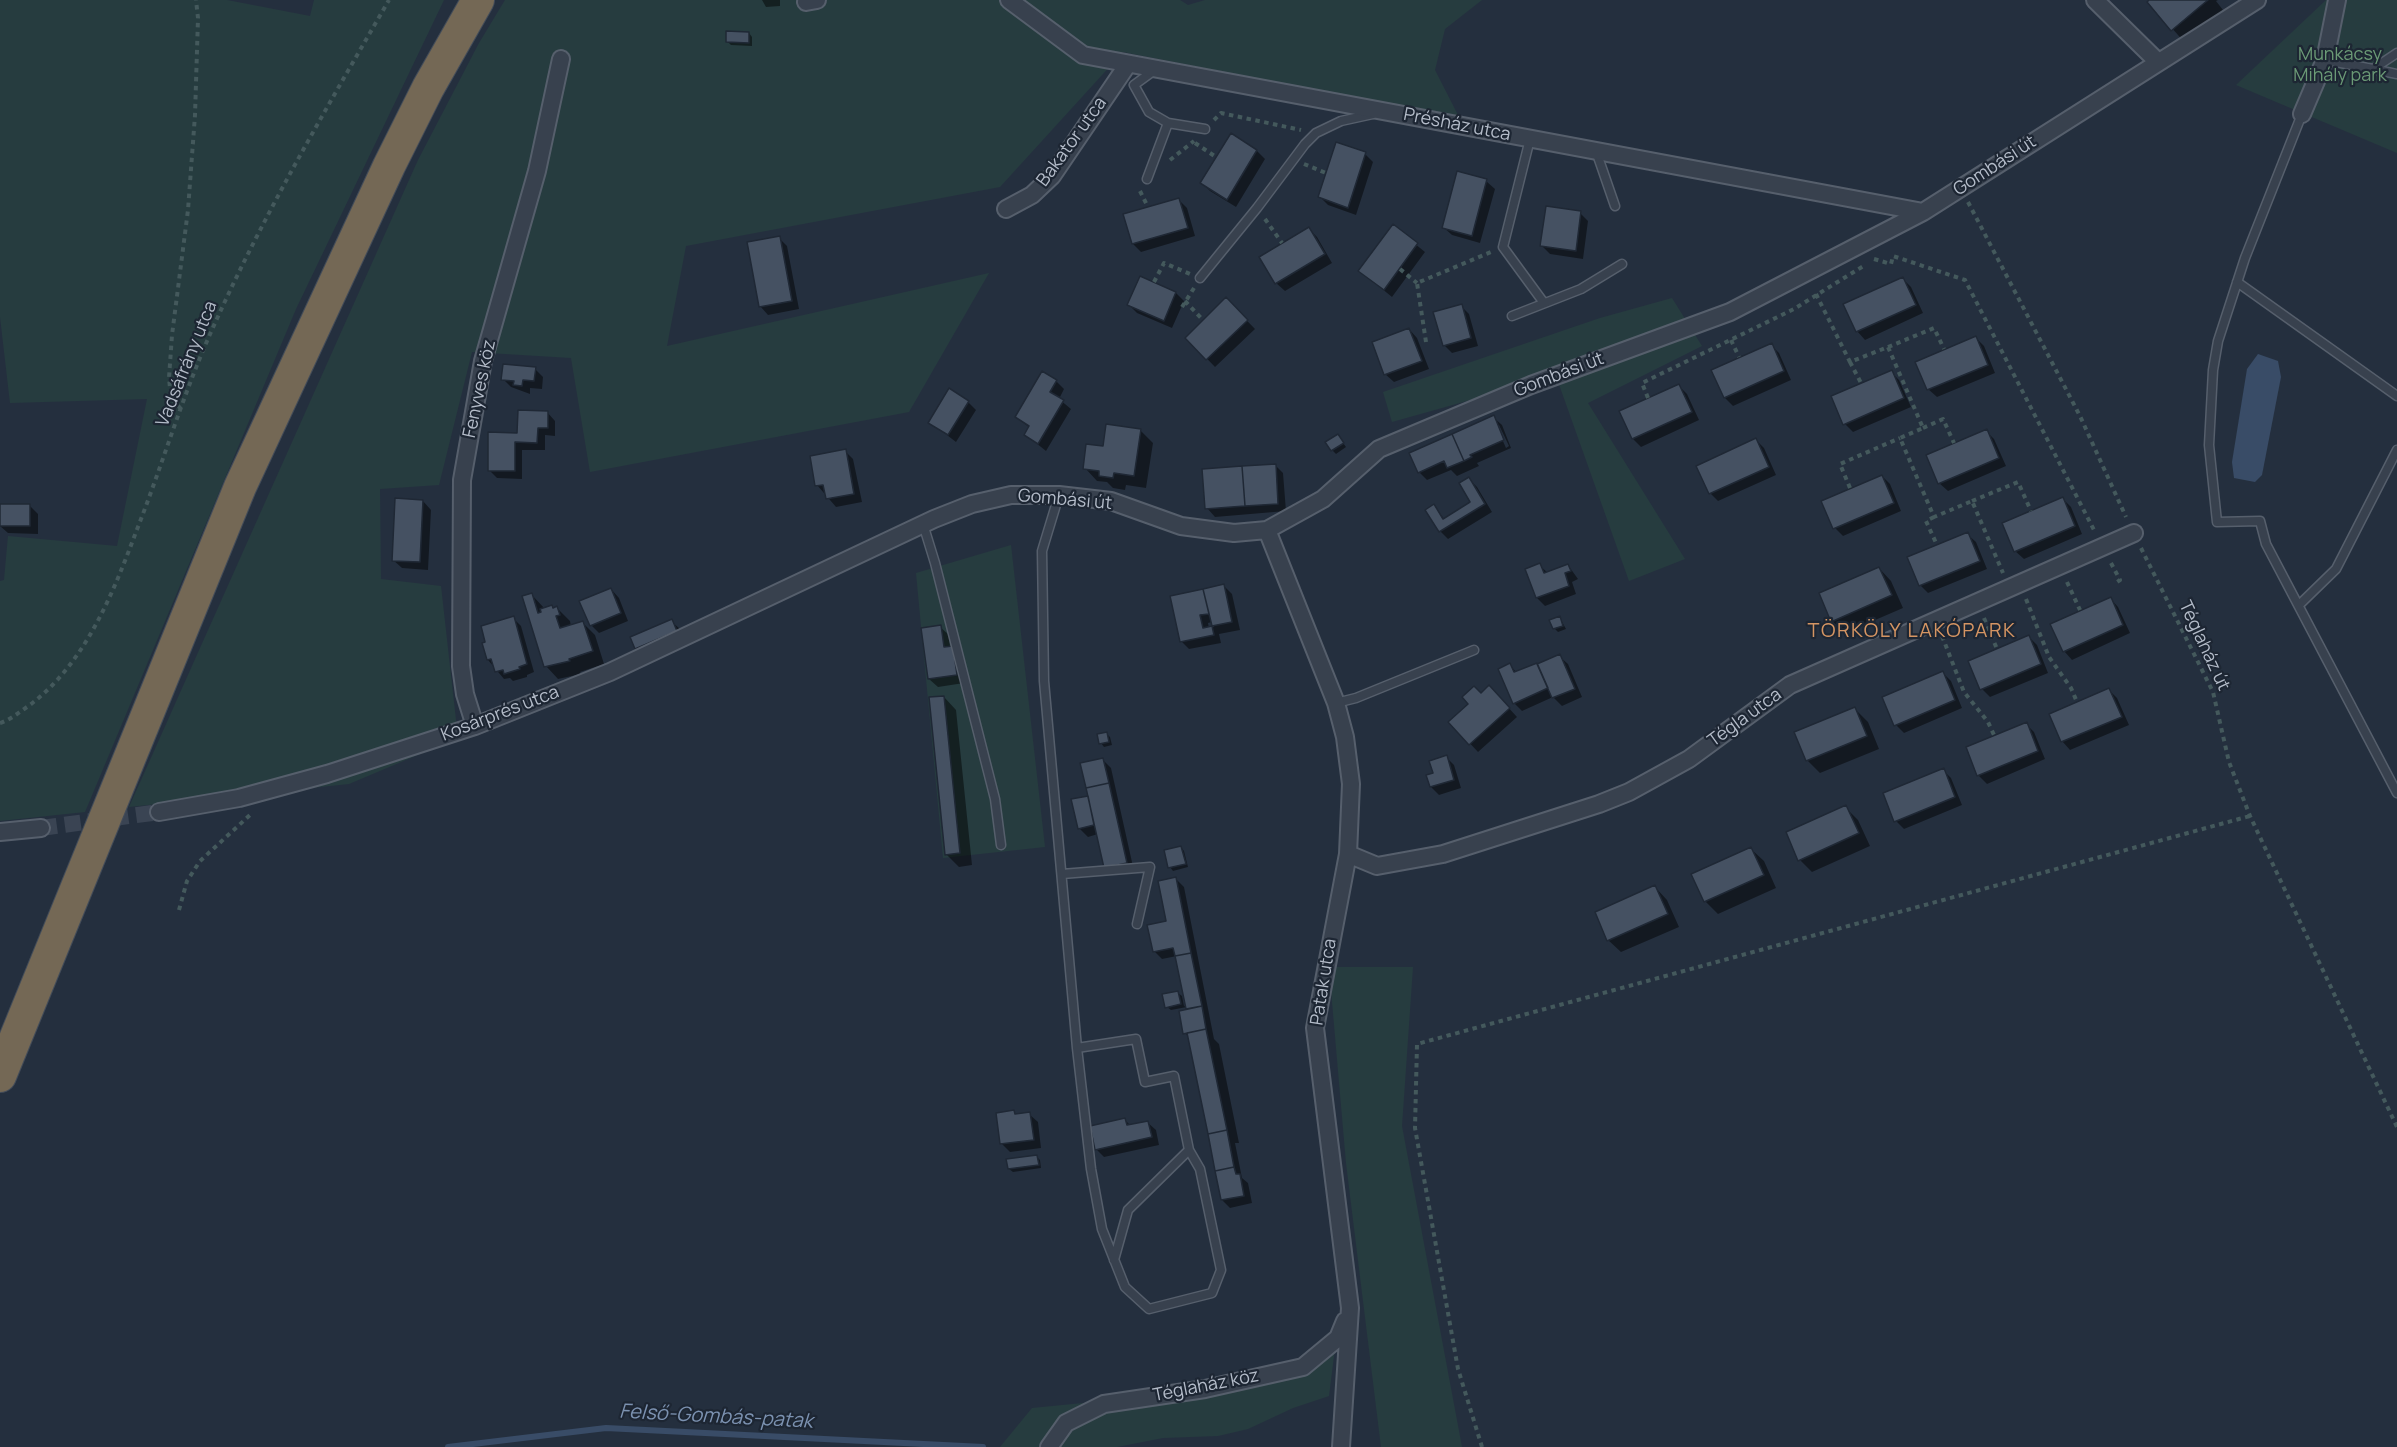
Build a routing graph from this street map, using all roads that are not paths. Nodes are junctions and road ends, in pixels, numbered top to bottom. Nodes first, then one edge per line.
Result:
1 (478, 0) edge
2 (1009, 0) edge
3 (2095, 0) edge
4 (2257, 0) edge
5 (2337, 0) edge
6 (2397, 53) edge
7 (561, 59) dead end
8 (2325, 60) junction
9 (2158, 62) junction
10 (1128, 64) junction
11 (1156, 69) junction
12 (2373, 69) junction
13 (2397, 74) edge
14 (1382, 111) junction
15 (2302, 114) joint
16 (1168, 123) junction
17 (1205, 129) road end
18 (1530, 139) junction
19 (1596, 151) junction
20 (1147, 179) road end
21 (1615, 206) dead end
22 (1006, 209) dead end
23 (1923, 212) junction
24 (1622, 264) dead end
25 (1200, 278) road end
26 (2237, 282) junction
27 (1544, 303) junction
28 (1512, 316) dead end
29 (2397, 396) edge
30 (2397, 450) edge
31 (1059, 495) junction
32 (923, 524) junction
33 (1267, 530) junction
34 (2134, 533) road end
35 (825, 571) joint
36 (2298, 605) junction
37 (1474, 650) dead end
38 (1336, 704) junction
39 (475, 726) junction
40 (2397, 792) edge
41 (159, 812) tunnel mouth
42 (41, 828) tunnel mouth
43 (0, 832) edge
44 (1001, 845) dead end
45 (1348, 854) junction
46 (1062, 874) junction
47 (1137, 924) dead end
48 (1077, 1048) junction
49 (0, 1076) edge
50 (1189, 1150) junction
51 (1114, 1260) junction
52 (1350, 1308) junction
53 (1049, 1447) edge
54 (1341, 1447) edge

1 - 49 highway
2 - 10 street, Présház utca
3 - 9 street
4 - 9 street, Gombási út
5 - 8 street
6 - 12 lane
7 - 39 street, Fenyves köz
8 - 12 lane
8 - 15 street
9 - 23 street, Gombási út
10 - 11 street, Présház utca
10 - 22 street, Bakator utca
11 - 14 street, Présház utca
11 - 16 lane
12 - 13 lane
14 - 18 street, Présház utca
14 - 25 lane
15 - 26 lane
16 - 17 lane
16 - 20 lane
18 - 19 street, Présház utca
18 - 27 lane
19 - 21 lane
19 - 23 street, Présház utca
23 - 33 street, Gombási út
24 - 27 lane
26 - 29 lane
26 - 36 lane
27 - 28 lane
30 - 36 lane
31 - 32 street, Gombási út
31 - 33 street, Gombási út
31 - 46 lane
32 - 35 street, Gombási út
32 - 44 lane
33 - 38 street, Patak utca
34 - 45 street, Tégla utca
35 - 39 street, Kosárprés utca
36 - 40 lane
37 - 38 lane
38 - 45 street, Patak utca
39 - 41 street, Kosárprés utca
42 - 43 street
45 - 52 street, Patak utca
46 - 47 lane
46 - 48 lane
48 - 50 lane
48 - 51 lane
50 - 51 lane
50 - 51 lane
52 - 53 street, Téglaház köz
52 - 54 street, Patak utca

